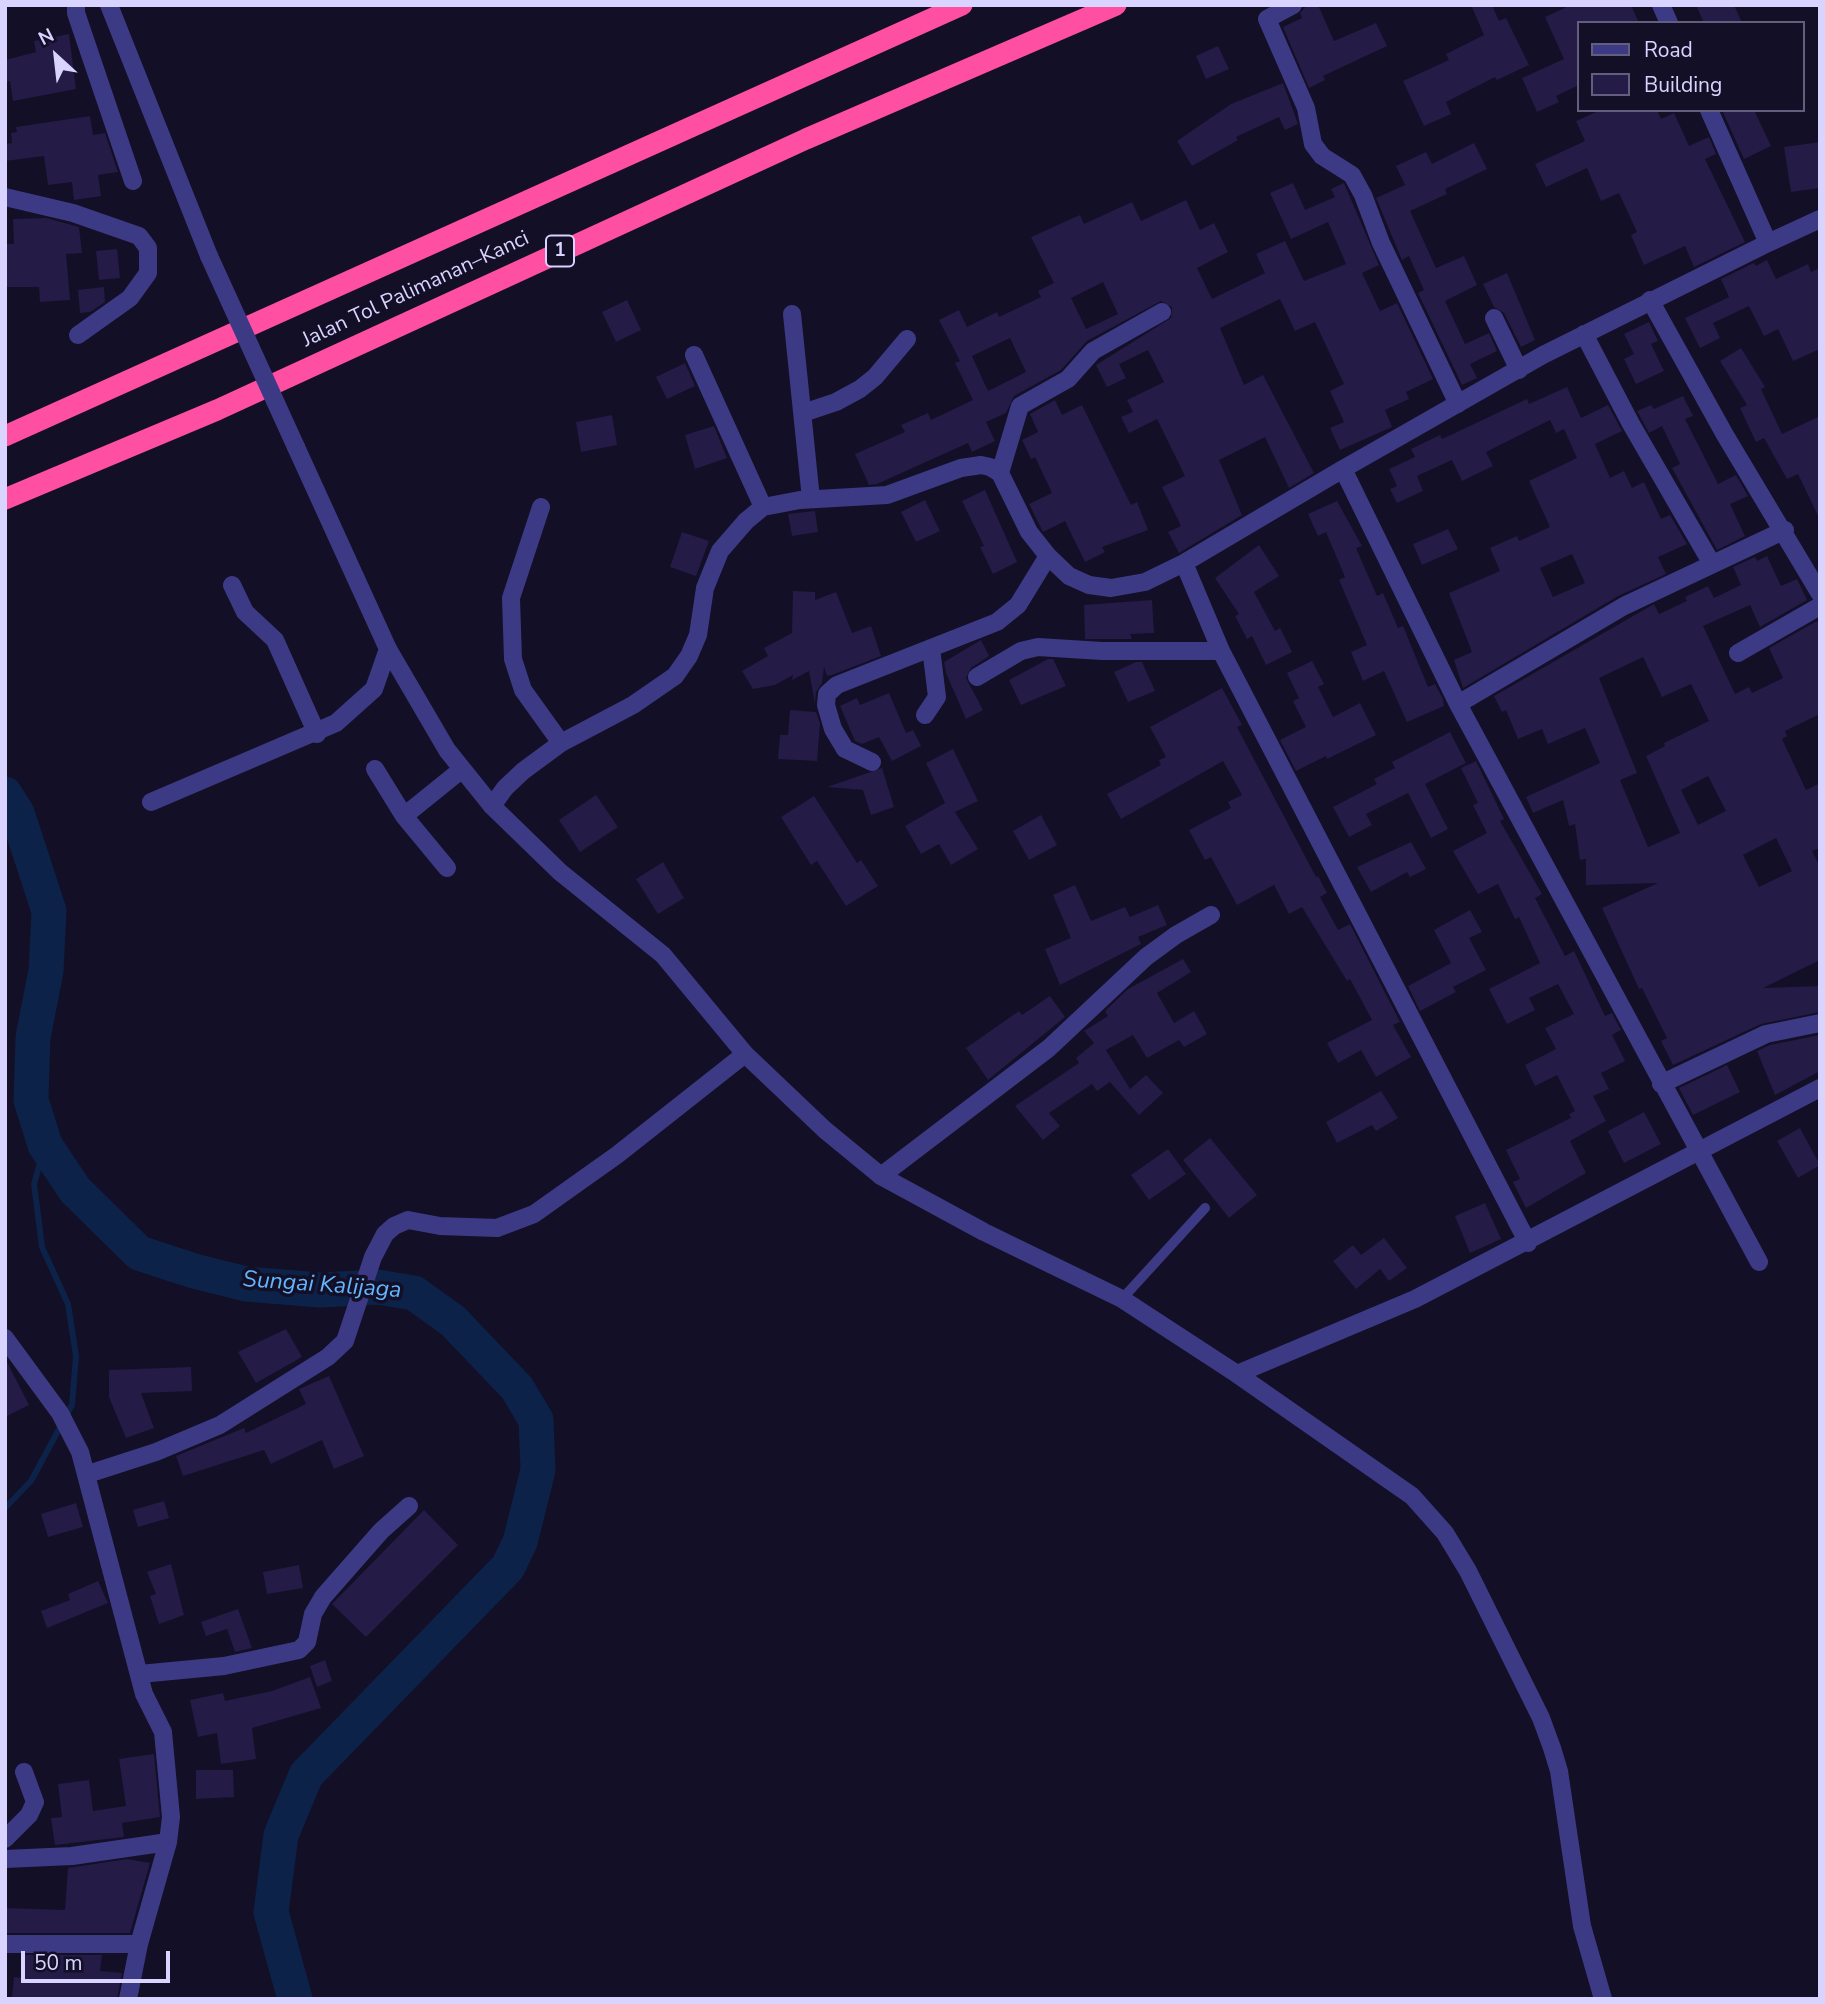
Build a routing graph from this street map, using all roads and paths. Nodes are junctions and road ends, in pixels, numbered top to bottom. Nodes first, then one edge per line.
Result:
1 (76, 5) edge
2 (109, 5) edge
3 (962, 5) edge
4 (1116, 5) edge
5 (1293, 5) edge
6 (1661, 5) edge
7 (1668, 21) edge
8 (1710, 112) edge
9 (132, 181) dead end
10 (5, 197) edge
11 (1820, 219) edge
12 (1768, 243) junction
13 (1650, 300) junction
14 (1163, 312) dead end
15 (792, 314) dead end
16 (1494, 318) dead end
17 (1584, 334) junction
18 (78, 335) dead end
19 (906, 339) dead end
20 (694, 355) dead end
21 (1519, 370) junction
22 (1458, 404) junction
23 (803, 413) junction
24 (5, 436) edge
25 (1343, 468) junction
26 (1000, 473) junction
27 (5, 499) edge
28 (811, 499) junction
29 (763, 507) junction
30 (541, 508) dead end
31 (1785, 530) junction
32 (1048, 556) junction
33 (1184, 563) junction
34 (1712, 564) junction
35 (232, 585) dead end
36 (1820, 594) edge
37 (1820, 606) edge
38 (931, 648) junction
39 (388, 649) junction
40 (1221, 651) junction
41 (1738, 653) dead end
42 (978, 677) dead end
43 (1458, 704) junction
44 (925, 715) dead end
45 (317, 734) junction
46 (561, 743) junction
47 (872, 762) dead end
48 (376, 769) dead end
49 (461, 770) junction
50 (151, 802) dead end
51 (492, 806) junction
52 (404, 816) junction
53 (447, 868) dead end
54 (1211, 915) dead end
55 (1820, 1023) edge
56 (745, 1054) junction
57 (1661, 1084) junction
58 (1820, 1088) edge
59 (1699, 1154) junction
60 (881, 1176) junction
61 (1205, 1209) dead end
62 (1528, 1242) junction
63 (1759, 1262) dead end
64 (1122, 1299) junction
65 (5, 1338) edge
66 (1237, 1374) junction
67 (88, 1474) junction
68 (409, 1506) dead end
69 (140, 1674) junction
70 (24, 1772) dead end
71 (5, 1839) edge
72 (168, 1842) junction
73 (5, 1859) edge
74 (5, 1944) edge
75 (139, 1944) junction
76 (128, 1999) edge
77 (1603, 1999) edge

1 - 9 street
2 - 39 street, bridge
3 - 24 highway, Jalan Tol Palimanan–Kanci
4 - 27 highway, Jalan Tol Palimanan–Kanci / 1
5 - 22 street
6 - 7 street
8 - 12 street
10 - 18 street
11 - 12 street
12 - 13 street
13 - 17 street
13 - 31 street
14 - 26 street
15 - 23 street
16 - 21 street
17 - 21 street
17 - 34 street
19 - 23 street
20 - 29 street
21 - 22 street
22 - 25 street
23 - 28 street
25 - 33 street
25 - 43 street
26 - 28 street
26 - 32 street
28 - 29 street
29 - 46 street
30 - 46 street
31 - 34 street
31 - 36 street
32 - 33 street
32 - 38 street
33 - 40 street
34 - 43 street
35 - 45 street
37 - 41 street
38 - 44 street
38 - 47 street
39 - 45 street
39 - 49 street
40 - 42 street
40 - 62 street
43 - 57 street
45 - 50 street
46 - 51 street
48 - 52 street
49 - 51 street
49 - 52 street
51 - 56 street
52 - 53 street
54 - 60 street
55 - 57 street
56 - 60 street
56 - 67 street
57 - 59 street
58 - 59 street
59 - 62 street
59 - 63 street
60 - 64 street
61 - 64 lane
62 - 66 street
64 - 66 street
65 - 67 street
66 - 77 street
67 - 69 street
68 - 69 street
69 - 72 street
70 - 71 street
72 - 73 street
72 - 75 street
74 - 75 street
75 - 76 street

